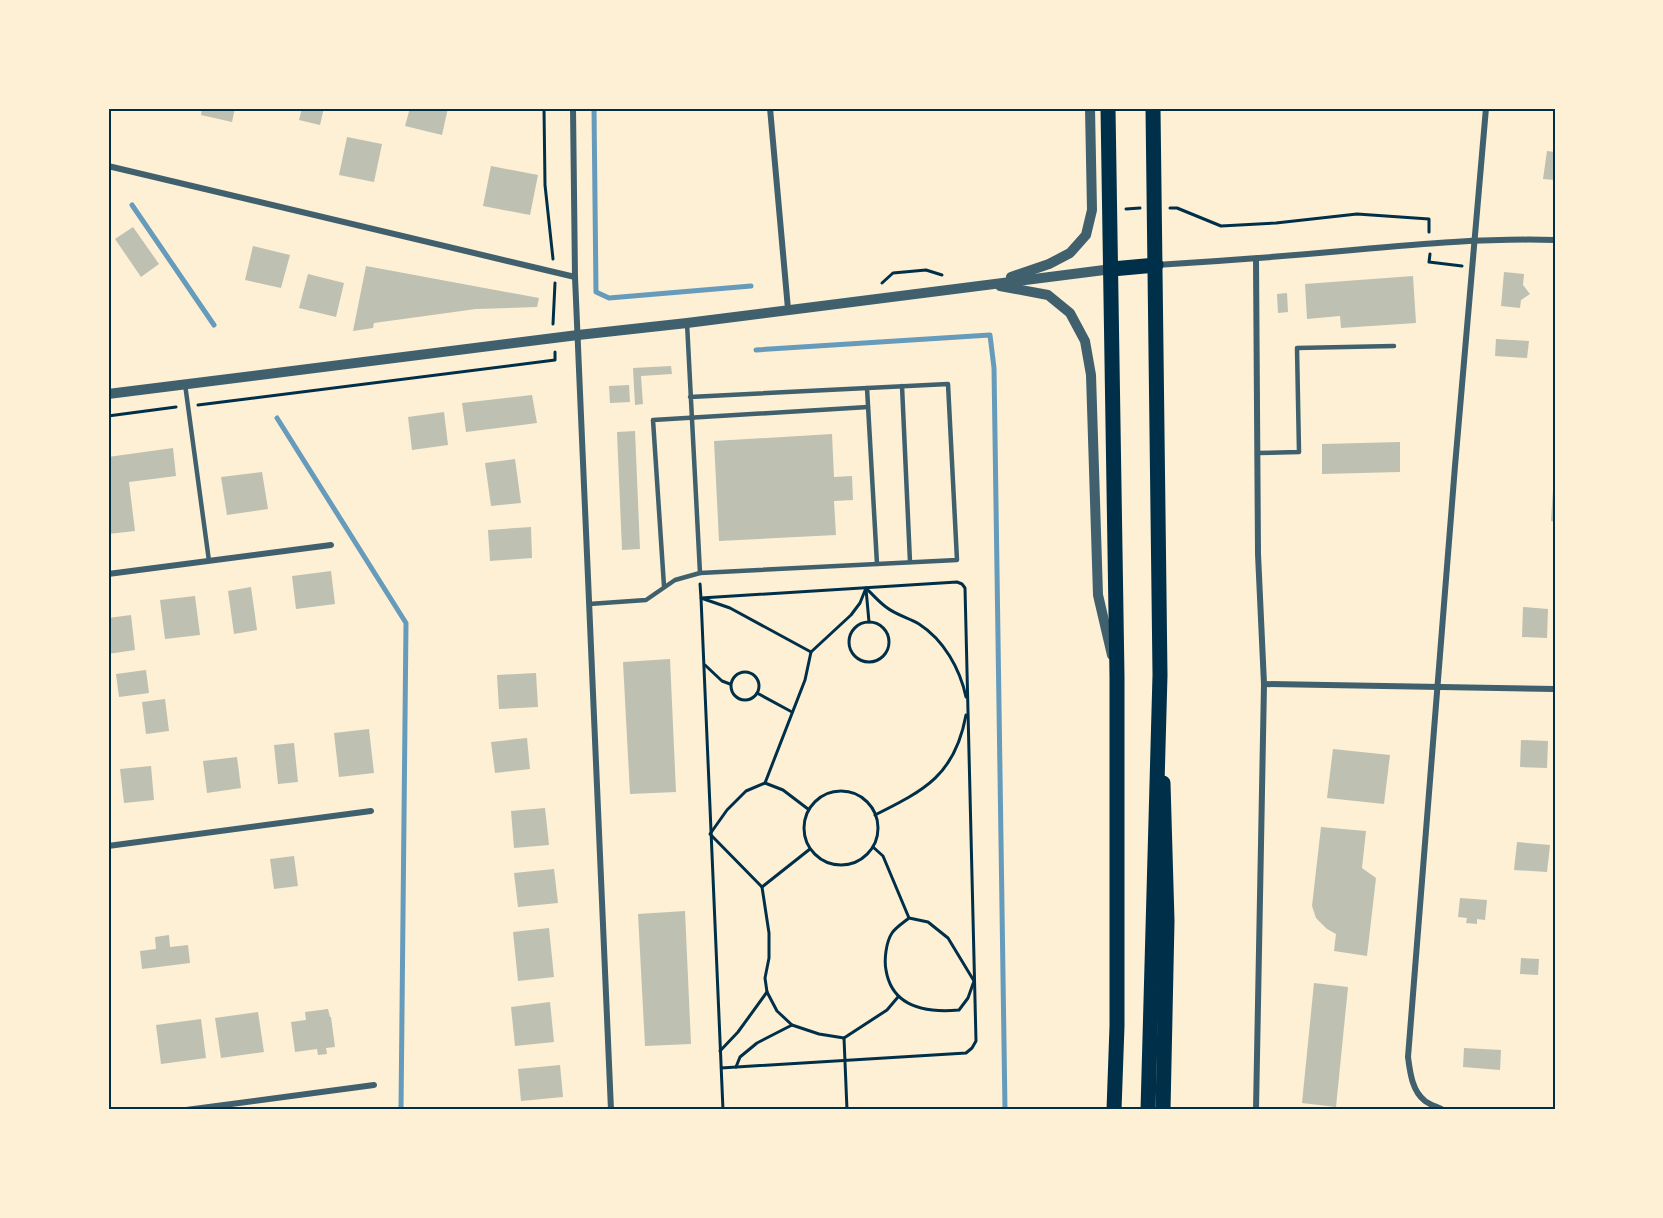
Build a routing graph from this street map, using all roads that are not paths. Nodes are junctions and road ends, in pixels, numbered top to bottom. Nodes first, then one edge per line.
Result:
1 (573, 108) edge
2 (770, 108) edge
3 (1090, 108) edge
4 (1108, 108) edge
5 (1153, 108) edge
6 (1486, 108) edge
7 (108, 166) edge
8 (1476, 240) junction
9 (1555, 240) edge
10 (1256, 259) junction
11 (1155, 265) junction
12 (1112, 269) junction
13 (575, 277) junction
14 (988, 284) junction
15 (788, 309) junction
16 (687, 323) junction
17 (578, 335) junction
18 (1394, 346) dead end
19 (185, 384) junction
20 (902, 386) junction
21 (867, 388) junction
22 (108, 394) edge
23 (690, 397) junction
24 (868, 407) junction
25 (692, 418) junction
26 (1257, 453) junction
27 (331, 545) dead end
28 (209, 561) junction
29 (910, 562) junction
30 (877, 564) junction
31 (700, 573) junction
32 (108, 574) edge
33 (664, 586) junction
34 (590, 604) junction
35 (1160, 675) junction
36 (1117, 677) junction
37 (1264, 684) junction
38 (1437, 687) junction
39 (1555, 689) edge
40 (371, 811) dead end
41 (108, 846) edge
42 (374, 1085) dead end
43 (186, 1110) edge
44 (612, 1110) edge
45 (1114, 1110) edge
46 (1148, 1110) edge
47 (1163, 1110) edge
48 (1256, 1110) edge
49 (1443, 1110) edge

1 - 13 street
2 - 15 street
3 - 14 street
4 - 12 main road
5 - 11 main road
6 - 8 street
7 - 13 street
8 - 9 street
8 - 10 street
8 - 38 street
10 - 11 street
10 - 26 street
11 - 12 main road
11 - 35 main road
12 - 14 street
12 - 36 main road
13 - 17 street
14 - 15 street
14 - 36 street
15 - 16 street
16 - 17 street
16 - 23 lane
17 - 19 street
17 - 34 street
18 - 26 lane
19 - 22 street
19 - 28 lane
20 - 21 lane
20 - 29 lane
20 - 29 lane
21 - 23 lane
21 - 24 lane
23 - 25 lane
24 - 25 lane
24 - 30 lane
25 - 31 lane
25 - 33 lane
26 - 37 street
27 - 28 street
28 - 32 street
29 - 30 lane
30 - 31 lane
31 - 33 lane
33 - 34 lane
34 - 44 street
35 - 46 main road
35 - 47 main road
36 - 45 main road
37 - 38 street
37 - 48 street
38 - 39 street
38 - 49 street
40 - 41 street
42 - 43 street

